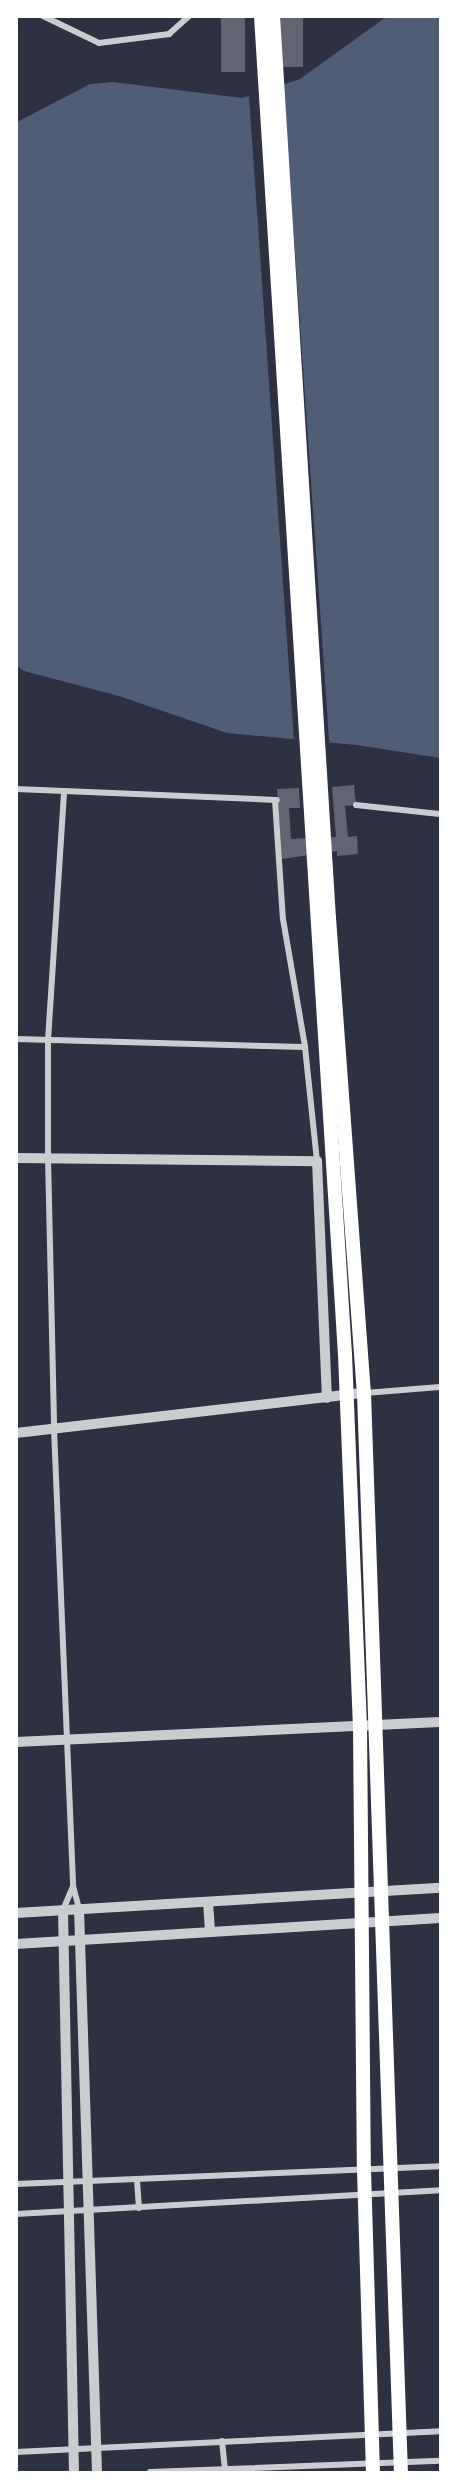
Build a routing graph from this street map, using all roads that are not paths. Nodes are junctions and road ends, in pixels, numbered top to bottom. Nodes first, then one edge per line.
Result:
1 (43, 16) edge
2 (189, 16) edge
3 (261, 16) edge
4 (273, 16) edge
5 (16, 789) edge
6 (64, 793) junction
7 (356, 805) dead end
8 (441, 814) edge
9 (16, 1039) edge
10 (48, 1040) junction
11 (305, 1047) junction
12 (48, 1157) junction
13 (16, 1158) edge
14 (317, 1161) junction
15 (441, 1387) edge
16 (364, 1394) junction
17 (347, 1396) junction
18 (327, 1398) junction
19 (54, 1429) junction
20 (16, 1433) edge
21 (441, 1722) edge
22 (378, 1724) junction
23 (360, 1725) junction
24 (68, 1740) junction
25 (16, 1743) edge
26 (73, 1886) junction
27 (441, 1888) edge
28 (380, 1891) junction
29 (363, 1892) junction
30 (208, 1902) junction
31 (79, 1909) junction
32 (63, 1910) junction
33 (16, 1913) edge
34 (441, 1918) edge
35 (381, 1920) junction
36 (363, 1921) junction
37 (210, 1932) junction
38 (79, 1940) junction
39 (61, 1942) junction
40 (16, 1944) edge
41 (441, 2166) edge
42 (389, 2168) junction
43 (364, 2170) junction
44 (136, 2180) junction
45 (67, 2182) junction
46 (88, 2182) junction
47 (16, 2184) edge
48 (441, 2190) edge
49 (390, 2193) junction
50 (365, 2194) junction
51 (138, 2208) junction
52 (89, 2210) junction
53 (68, 2211) junction
54 (16, 2214) edge
55 (441, 2431) edge
56 (400, 2433) junction
57 (372, 2434) junction
58 (222, 2441) junction
59 (96, 2447) junction
60 (73, 2449) junction
61 (16, 2452) edge
62 (441, 2461) edge
63 (373, 2468) edge
64 (401, 2468) edge
65 (225, 2470) junction
66 (74, 2472) edge
67 (96, 2472) edge
68 (150, 2472) edge

1 - 2 street
3 - 17 highway
4 - 16 highway
5 - 6 street
6 - 10 street
6 - 11 street
7 - 8 street
9 - 10 street
10 - 11 street
10 - 12 street
11 - 14 street
12 - 13 street
12 - 14 street
12 - 19 street
14 - 18 street
15 - 16 street
16 - 17 street
16 - 22 highway
17 - 18 street
17 - 23 highway
18 - 19 street
19 - 20 street
19 - 24 street
21 - 22 street
22 - 23 street
22 - 28 highway
23 - 24 street
23 - 29 highway
24 - 25 street
24 - 26 street
26 - 31 street
26 - 32 street
27 - 28 street
28 - 29 street
28 - 35 highway
29 - 30 street
29 - 36 highway
30 - 31 street
30 - 37 street
31 - 32 street
31 - 38 street
32 - 33 street
32 - 39 street
34 - 35 street
35 - 36 street
35 - 42 highway
36 - 37 street
36 - 43 highway
37 - 38 street
38 - 39 street
38 - 46 street
39 - 40 street
39 - 45 street
41 - 42 street
42 - 43 street
42 - 49 highway
43 - 44 street
43 - 50 highway
44 - 46 street
44 - 51 street
45 - 46 street
45 - 47 street
45 - 53 street
46 - 52 street
48 - 49 street
49 - 50 street
49 - 56 highway
50 - 51 street
50 - 57 highway
51 - 52 street
52 - 53 street
52 - 59 street
53 - 54 street
53 - 60 street
55 - 56 street
56 - 57 street
56 - 64 highway
57 - 58 street
57 - 63 highway
58 - 59 street
58 - 65 street
59 - 60 street
59 - 67 street
60 - 61 street
60 - 66 street
62 - 64 street
63 - 64 street
63 - 65 street
65 - 68 street

